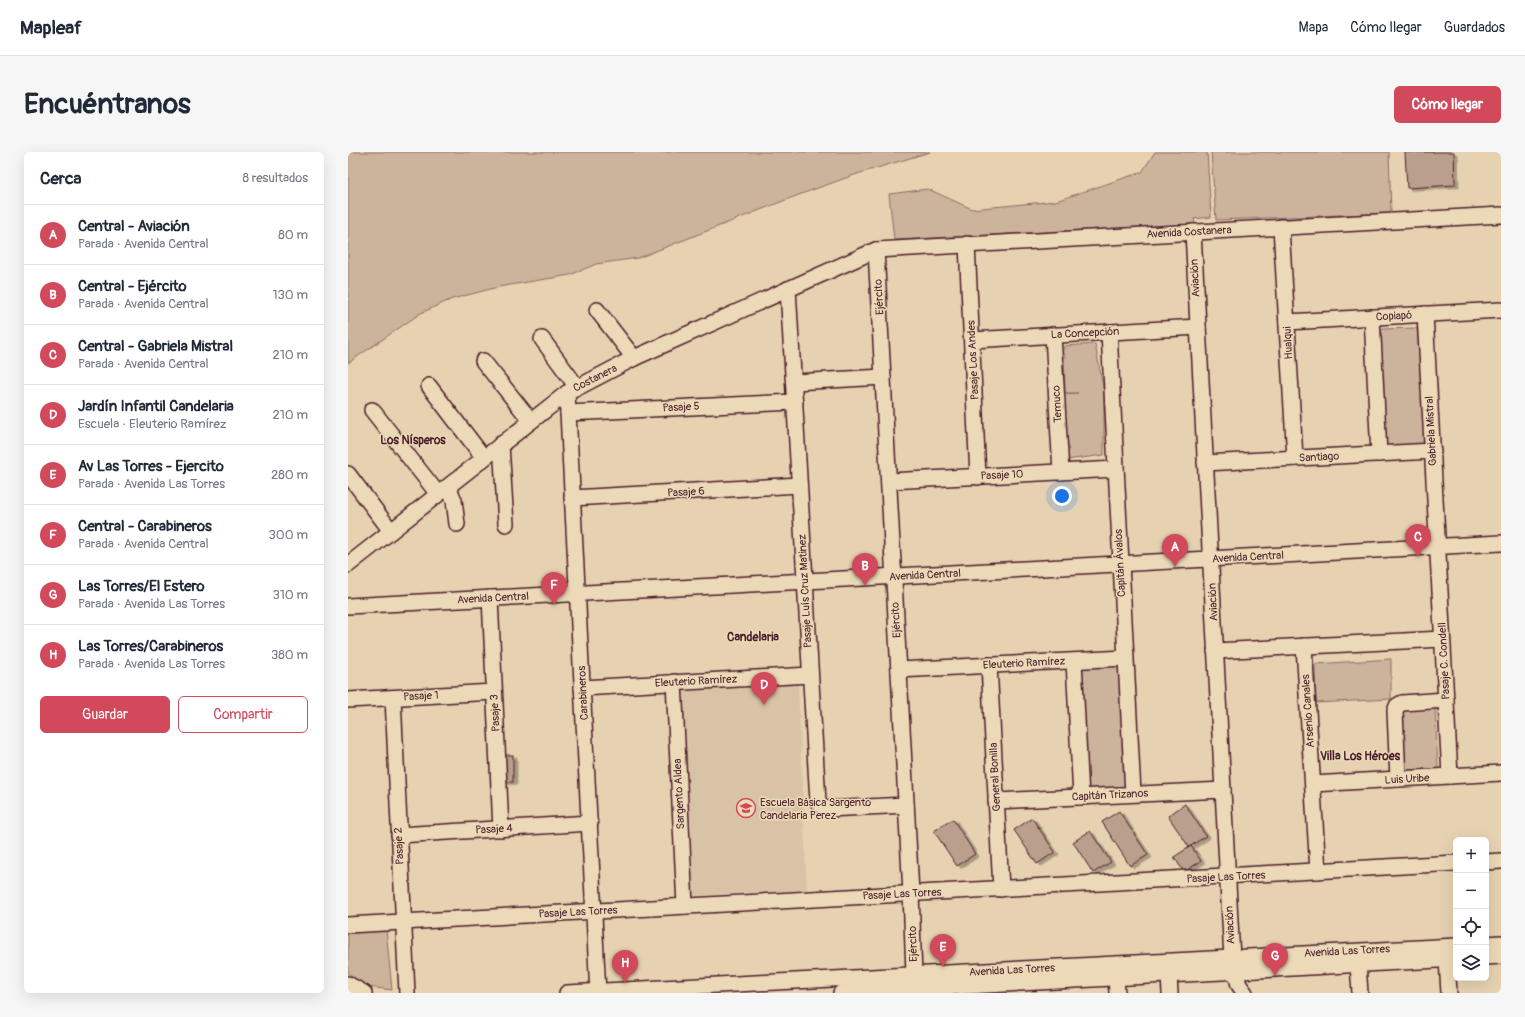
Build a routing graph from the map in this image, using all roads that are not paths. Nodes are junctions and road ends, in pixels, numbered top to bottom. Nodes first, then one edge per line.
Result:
1 (1501, 215) edge
2 (1281, 227) junction
3 (1193, 232) junction
4 (967, 244) junction
5 (876, 250) junction
6 (788, 288) junction
7 (597, 310) dead end
8 (1501, 310) edge
9 (1425, 314) junction
10 (1372, 317) junction
11 (1287, 322) junction
12 (1198, 327) junction
13 (1109, 332) junction
14 (1053, 335) junction
15 (542, 339) dead end
16 (972, 340) junction
17 (634, 358) junction
18 (483, 361) dead end
19 (883, 377) junction
20 (794, 382) junction
21 (429, 386) dead end
22 (572, 390) junction
23 (795, 402) junction
24 (372, 410) dead end
25 (568, 413) junction
26 (531, 421) junction
27 (501, 444) junction
28 (1432, 451) junction
29 (1380, 454) junction
30 (484, 458) junction
31 (1294, 458) junction
32 (1205, 463) junction
33 (1116, 469) junction
34 (1061, 472) junction
35 (348, 474) edge
36 (978, 477) junction
37 (889, 481) junction
38 (800, 485) junction
39 (443, 490) junction
40 (572, 498) junction
41 (457, 524) dead end
42 (506, 524) dead end
43 (391, 531) junction
44 (1501, 543) edge
45 (1438, 547) junction
46 (1210, 559) junction
47 (1120, 564) junction
48 (348, 565) edge
49 (894, 576) junction
50 (805, 581) junction
51 (578, 593) junction
52 (490, 598) junction
53 (348, 606) edge
54 (1442, 639) junction
55 (1304, 646) junction
56 (1215, 651) junction
57 (1125, 658) junction
58 (1074, 661) junction
59 (989, 665) junction
60 (899, 670) junction
61 (810, 675) junction
62 (674, 682) junction
63 (582, 688) junction
64 (494, 692) junction
65 (393, 698) junction
66 (348, 700) edge
67 (1446, 700) junction
68 (1501, 773) edge
69 (1450, 776) junction
70 (1398, 779) junction
71 (1313, 784) junction
72 (1223, 790) junction
73 (1133, 794) junction
74 (1081, 797) junction
75 (996, 801) junction
76 (906, 805) junction
77 (590, 823) junction
78 (501, 829) junction
79 (399, 835) junction
80 (1501, 861) edge
81 (1489, 862) edge
82 (1453, 863) edge
83 (1318, 871) junction
84 (1228, 877) junction
85 (1001, 889) junction
86 (911, 893) junction
87 (685, 906) junction
88 (594, 911) junction
89 (403, 921) junction
90 (348, 925) edge
91 (1501, 943) edge
92 (1489, 944) edge
93 (1453, 946) edge
94 (1501, 956) edge
95 (1489, 957) edge
96 (1452, 959) edge
97 (1234, 964) junction
98 (1358, 964) junction
99 (914, 975) junction
100 (1169, 975) junction
101 (348, 984) edge
102 (1116, 986) edge
103 (1064, 987) edge
104 (1013, 989) edge
105 (960, 990) edge
106 (910, 991) edge
107 (598, 992) edge
108 (364, 993) edge
109 (407, 993) edge
110 (567, 993) edge
111 (841, 993) edge
112 (1170, 993) edge
113 (1245, 993) edge
114 (1360, 993) edge
115 (1449, 993) edge

1 - 2 street, Avenida Costanera
2 - 3 street, Avenida Costanera
2 - 11 street, Hualqui
3 - 4 street, Avenida Costanera
3 - 12 street, Aviación
4 - 5 street, Avenida Costanera
4 - 16 street, Pasaje Los Andes
5 - 6 street, Costanera
5 - 19 street, Ejército
6 - 17 street, Costanera
6 - 20 street, Pasaje Luís Cruz Matinez
7 - 17 street
8 - 9 street, Copiapó
9 - 10 street, Copiapó
9 - 28 street, Gabriela Mistral
10 - 11 street, Copiapó
10 - 29 street
11 - 31 street, Hualqui
12 - 13 street, La Concepción
12 - 32 street, Aviación
13 - 14 street, La Concepción
13 - 33 street, Capitán Ávalos
14 - 16 street, La Concepción
14 - 34 street, Temuco
15 - 22 street
16 - 36 street, Pasaje Los Andes
17 - 22 street, Costanera
18 - 26 street
19 - 20 street
19 - 37 street, Ejército
20 - 23 street, Pasaje Luís Cruz Matinez
21 - 30 street
22 - 25 street, Carabineros
22 - 26 street, Costanera
23 - 25 street, Pasaje 5
23 - 38 street, Pasaje Luís Cruz Matinez
24 - 39 street
25 - 40 street, Carabineros
26 - 27 street, Costanera
27 - 30 street, Costanera
27 - 42 street
28 - 29 street, Santiago
28 - 45 street, Gabriela Mistral
29 - 31 street, Santiago
30 - 39 street, Costanera
31 - 32 street, Santiago
32 - 46 street, Aviación
33 - 34 street, Pasaje 10
33 - 47 street, Capitán Ávalos
34 - 36 street, Pasaje 10
35 - 43 street
36 - 37 street, Pasaje 10
37 - 49 street, Ejército
38 - 40 street, Pasaje 6
38 - 50 street, Pasaje Luís Cruz Matinez
39 - 41 street
39 - 43 street, Costanera
40 - 51 street, Carabineros
43 - 48 street, Costanera
44 - 45 street, Avenida Central
45 - 46 street, Avenida Central
45 - 54 street, Pasaje C. Condell
46 - 47 street, Avenida Central
46 - 56 street, Aviación
47 - 49 street, Avenida Central
47 - 57 street, Capitán Ávalos
49 - 50 street, Avenida Central
49 - 60 street, Ejército
50 - 51 street, Avenida Central
50 - 61 street, Pasaje Luís Cruz Matinez
51 - 52 street, Avenida Central
51 - 63 street, Carabineros
52 - 53 street, Avenida Central
52 - 64 street, Pasaje 3
54 - 55 street
54 - 67 street, Pasaje C. Condell
55 - 56 street
55 - 71 street, Arsenio Canales
56 - 72 street, Aviación
57 - 58 street, Eleuterio Ramírez
57 - 73 street, Capitán Ávalos
58 - 59 street, Eleuterio Ramírez
58 - 74 street
59 - 60 street, Eleuterio Ramírez
59 - 75 street, General Bonilla
60 - 76 street, Ejército
61 - 62 street, Eleuterio Ramírez
61 - 76 street, Pasaje Luís Cruz Matinez
62 - 63 street, Eleuterio Ramírez
62 - 87 street, Sargento Aldea
63 - 77 street, Carabineros
64 - 65 street, Pasaje 1
64 - 78 street, Pasaje 3
65 - 66 street, Pasaje 1
65 - 79 street, Pasaje 2
67 - 69 street, Pasaje C. Condell
67 - 70 street
68 - 69 street, Luis Uribe
69 - 70 street, Luis Uribe
70 - 71 street, Luis Uribe
71 - 83 street, Arsenio Canales
72 - 73 street, Capitán Trizanos
72 - 84 street, Aviación
73 - 74 street, Capitán Trizanos
74 - 75 street, Capitán Trizanos
75 - 85 street, General Bonilla
76 - 86 street, Ejército
77 - 78 street, Pasaje 4
77 - 88 street, Carabineros
78 - 79 street, Pasaje 4
79 - 89 street, Pasaje 2
80 - 81 street
82 - 83 street, Pasaje Las Torres
83 - 84 street, Pasaje Las Torres
84 - 85 street, Pasaje Las Torres
84 - 97 street, Aviación
85 - 86 street, Pasaje Las Torres
86 - 87 street, Pasaje Las Torres
86 - 99 street, Ejército
87 - 88 street, Pasaje Las Torres
88 - 89 street, Pasaje Las Torres
88 - 107 street, Carabineros
89 - 90 street, Pasaje Las Torres
89 - 109 street, Pasaje 2
91 - 92 street
93 - 97 street, Avenida Las Torres
94 - 95 street
96 - 98 street, Avenida Las Torres
96 - 115 street
97 - 98 street, Avenida Las Torres
97 - 99 street, Avenida Las Torres
97 - 100 street, Avenida Las Torres
97 - 113 street
98 - 114 street
99 - 106 street, Ejército
99 - 107 street, Avenida Las Torres
100 - 102 street, Avenida Las Torres
100 - 112 street
101 - 108 street
102 - 103 street, Avenida Las Torres
103 - 104 street, Avenida Las Torres
104 - 105 street, Avenida Las Torres
105 - 106 street, Avenida Las Torres
106 - 111 street, Avenida Las Torres
107 - 110 street, Avenida Las Torres

